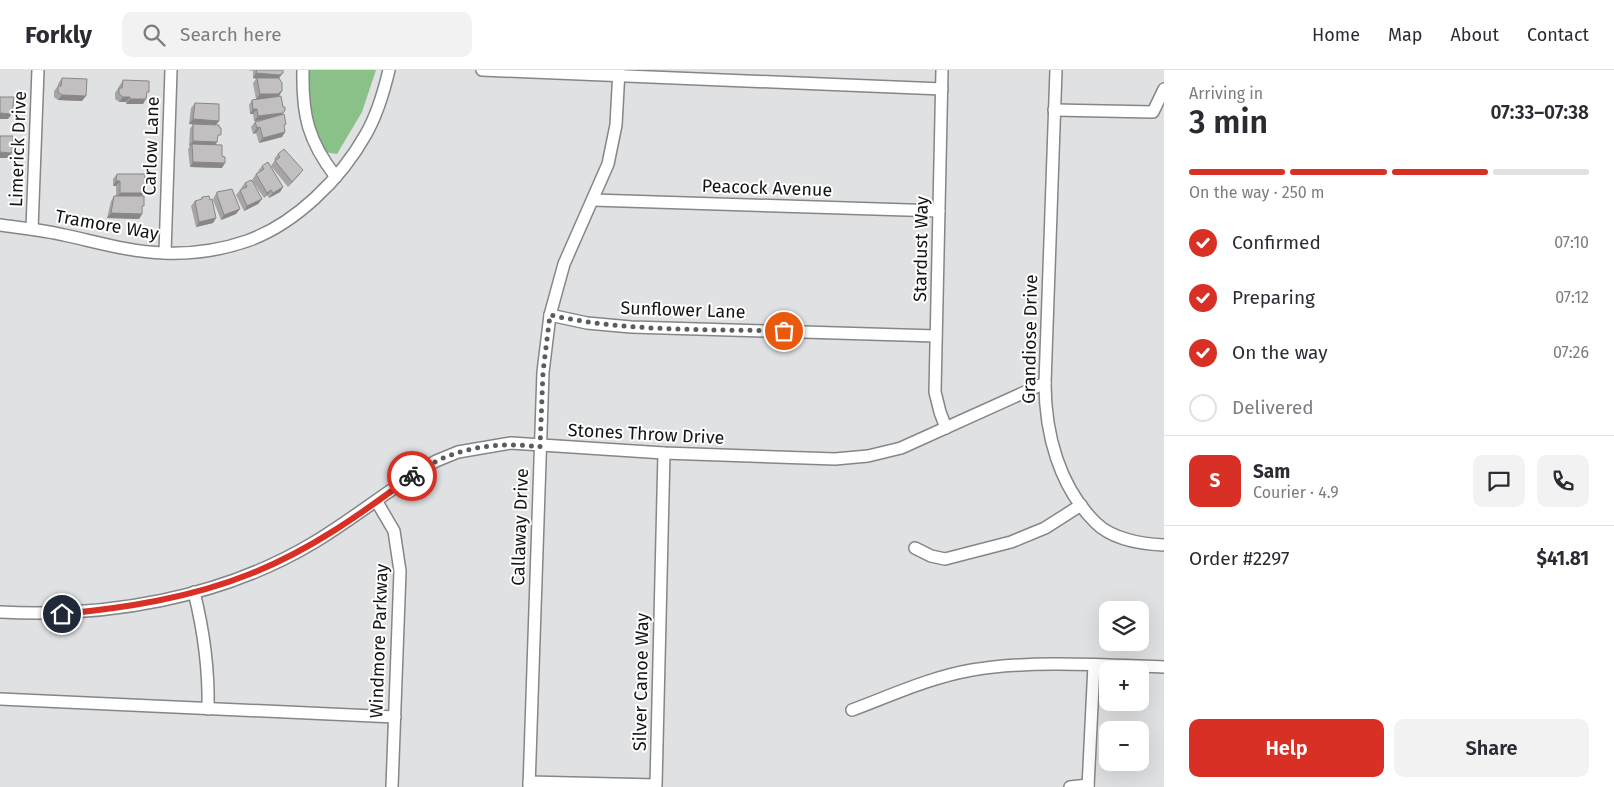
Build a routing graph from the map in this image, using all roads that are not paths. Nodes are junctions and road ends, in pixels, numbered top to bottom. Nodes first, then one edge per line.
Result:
1 (38, 70) edge
2 (171, 70) edge
3 (303, 70) edge
4 (389, 70) edge
5 (482, 70) edge
6 (942, 70) edge
7 (1056, 70) edge
8 (619, 74) edge
9 (942, 89) junction
10 (1164, 89) edge
11 (1054, 110) junction
12 (336, 177) junction
13 (593, 200) junction
14 (939, 211) junction
15 (0, 224) edge
16 (32, 229) junction
17 (165, 253) junction
18 (550, 315) junction
19 (936, 336) junction
20 (1045, 383) junction
21 (946, 428) junction
22 (540, 447) junction
23 (664, 453) junction
24 (377, 502) junction
25 (1081, 505) junction
26 (1164, 545) edge
27 (915, 548) dead end
28 (194, 592) junction
29 (0, 612) edge
30 (1094, 665) junction
31 (1164, 667) edge
32 (0, 699) edge
33 (208, 708) junction
34 (852, 710) dead end
35 (394, 717) junction
36 (529, 785) edge
37 (1088, 786) edge
38 (392, 787) edge
39 (1070, 787) edge

1 - 16 street, Limerick Drive
2 - 17 street, Carlow Lane
3 - 12 street
4 - 12 street, Tramore Way
5 - 8 street
6 - 9 street, Stardust Way
7 - 11 street, Grandiose Drive
8 - 9 street
8 - 13 street, Callaway Drive
9 - 14 street, Stardust Way
10 - 11 street
11 - 20 street, Grandiose Drive
12 - 17 street, Tramore Way
13 - 14 street, Peacock Avenue
13 - 18 street, Callaway Drive
14 - 19 street, Stardust Way
15 - 16 street, Tramore Way
16 - 17 street, Tramore Way
18 - 19 street, Sunflower Lane
18 - 22 street, Callaway Drive
19 - 21 street, Stardust Way
20 - 21 street, Stones Throw Drive
20 - 25 street, Grandiose Drive
21 - 23 street, Stones Throw Drive
22 - 23 street, Stones Throw Drive
22 - 24 street, Stones Throw Drive
22 - 36 street, Callaway Drive
23 - 36 street, Silver Canoe Way
24 - 28 street, Stones Throw Drive
24 - 35 street, Windmore Parkway
25 - 26 street, Grandiose Drive
25 - 27 street
28 - 29 street, Stones Throw Drive
28 - 33 street
30 - 31 street
30 - 34 street
30 - 37 street
32 - 33 street
33 - 35 street
35 - 38 street, Windmore Parkway
37 - 39 street

